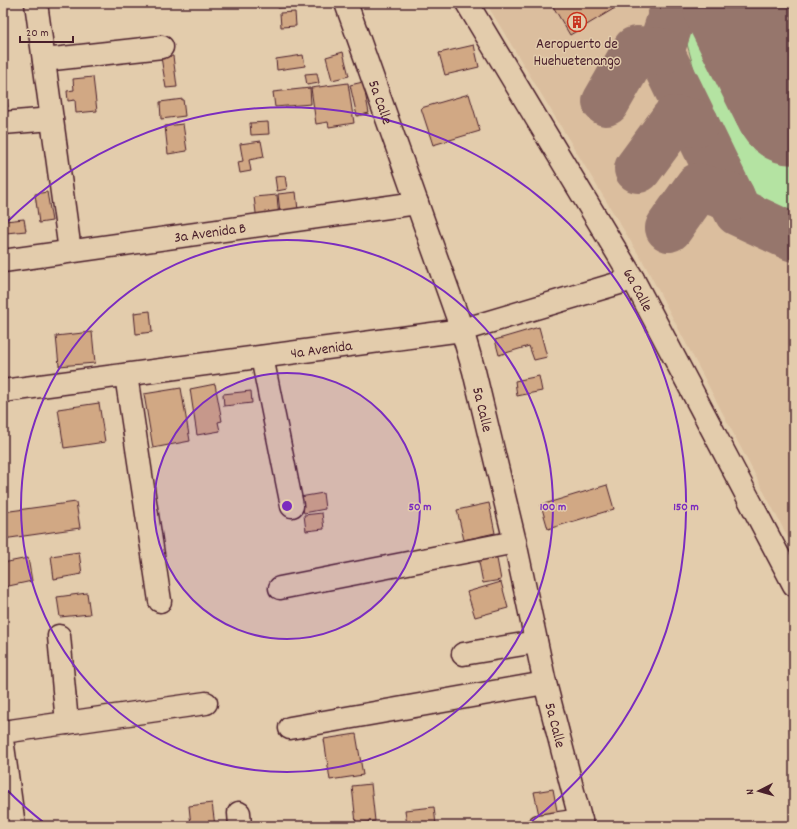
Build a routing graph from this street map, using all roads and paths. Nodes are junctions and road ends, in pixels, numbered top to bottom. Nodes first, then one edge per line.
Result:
1 (36, 3) edge
2 (346, 3) edge
3 (467, 3) edge
4 (162, 47) dead end
5 (44, 60) junction
6 (52, 119) junction
7 (3, 123) edge
8 (417, 203) junction
9 (70, 251) junction
10 (3, 261) edge
11 (633, 279) junction
12 (462, 330) junction
13 (262, 357) junction
14 (126, 375) junction
15 (3, 391) edge
16 (292, 506) dead end
17 (515, 542) junction
18 (794, 585) edge
19 (280, 588) dead end
20 (160, 601) dead end
21 (60, 636) dead end
22 (536, 642) junction
23 (463, 654) dead end
24 (545, 683) junction
25 (206, 703) dead end
26 (67, 723) junction
27 (290, 728) dead end
28 (3, 732) edge
29 (3, 746) edge
30 (582, 823) edge
31 (14, 826) edge
32 (539, 826) edge

1 - 5 street
2 - 8 street, 5a Calle
3 - 11 street, 6a Calle
4 - 5 street
5 - 6 street
6 - 7 street
6 - 9 street
8 - 9 street, 3a Avenida B
8 - 12 street, 5a Calle
9 - 10 street, 3a Avenida B
11 - 12 street, 4a Avenida
11 - 18 street, 6a Calle
12 - 13 street, 4a Avenida
12 - 17 street, 5a Calle
13 - 14 street, 4a Avenida
13 - 16 street
14 - 15 street, 4a Avenida
14 - 20 street
17 - 19 street
17 - 22 street, 5a Calle
21 - 26 street
22 - 23 street
22 - 24 street, 5a Calle
24 - 27 street
24 - 30 street, 5a Calle
25 - 26 street
26 - 28 street
29 - 31 street
30 - 32 street

